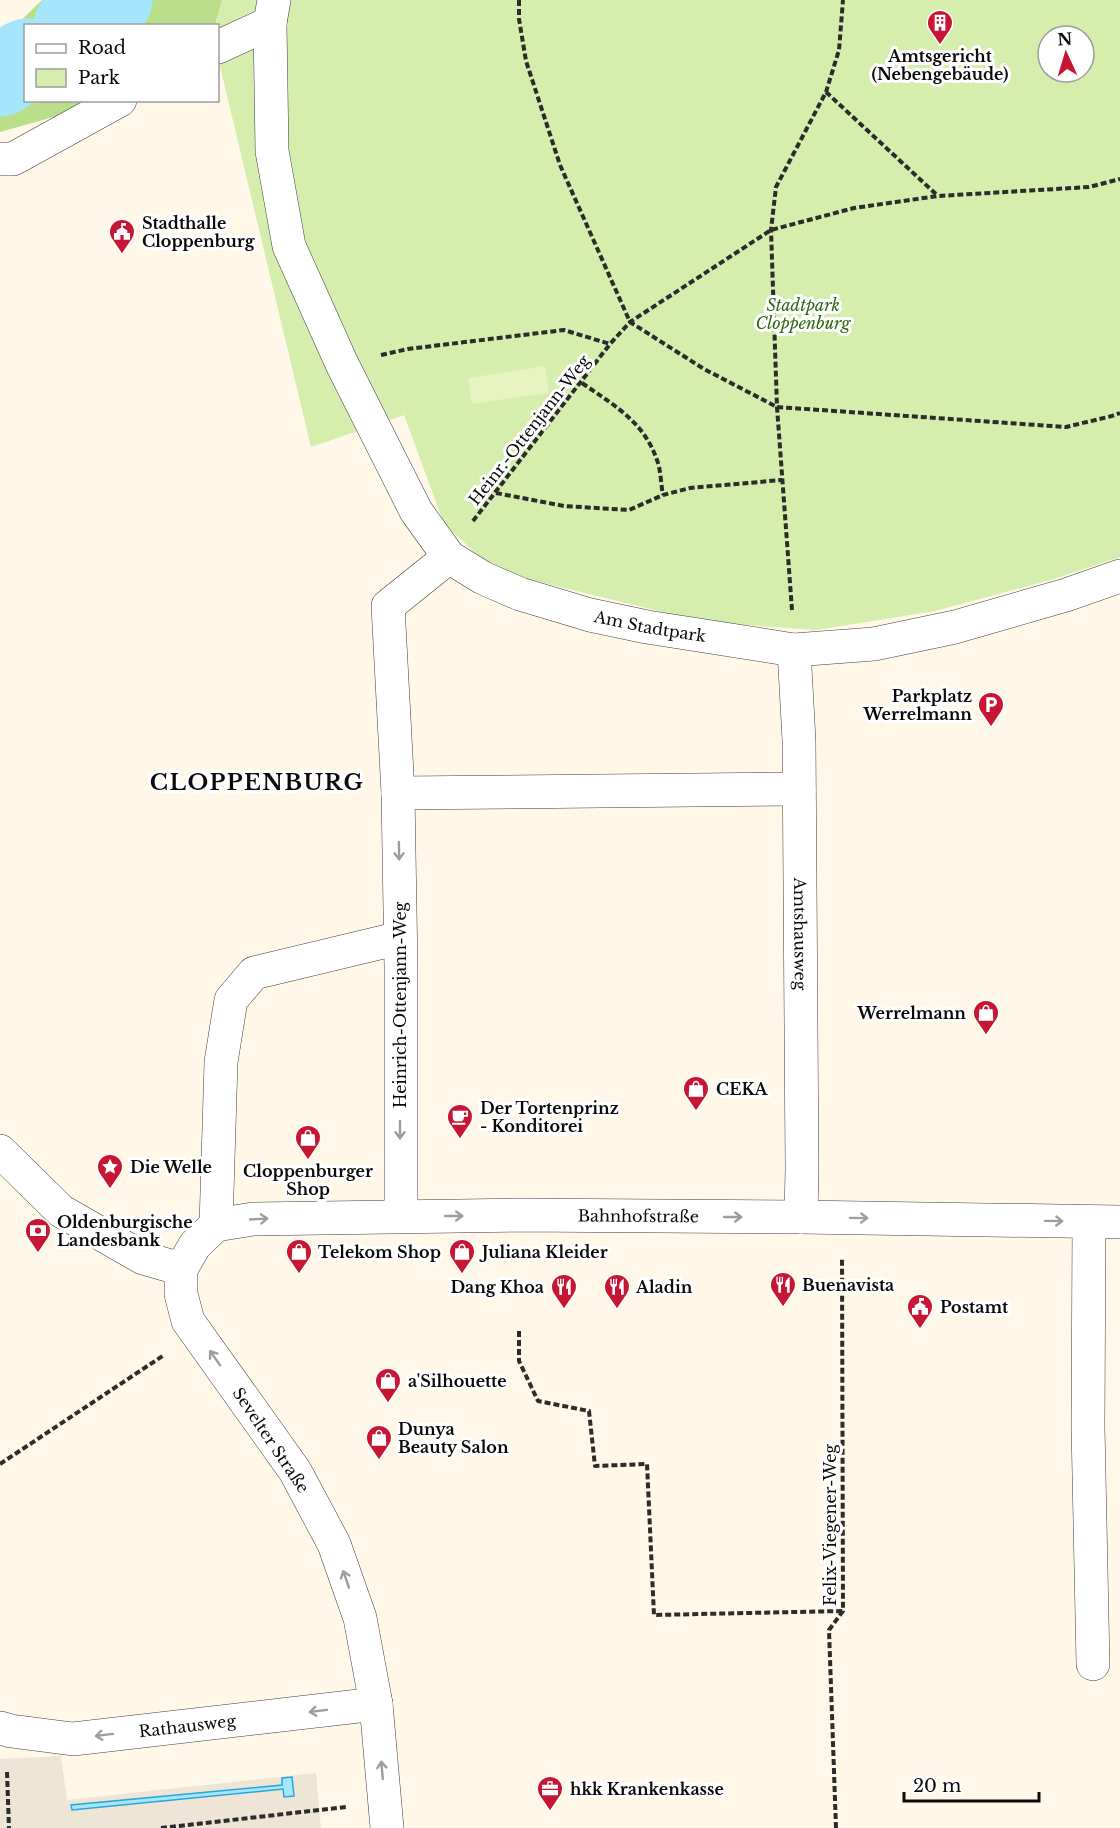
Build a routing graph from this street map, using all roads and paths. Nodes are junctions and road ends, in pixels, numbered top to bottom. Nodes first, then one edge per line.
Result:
1 (519, 0) edge
2 (843, 0) edge
3 (272, 12) edge
4 (219, 46) edge
5 (826, 92) junction
6 (116, 102) edge
7 (0, 159) edge
8 (1120, 179) edge
9 (938, 196) junction
10 (771, 230) junction
11 (630, 322) junction
12 (610, 344) junction
13 (342, 364) junction
14 (582, 383) junction
15 (777, 407) junction
16 (1120, 413) edge
17 (782, 480) junction
18 (496, 493) junction
19 (663, 495) junction
20 (449, 556) junction
21 (1120, 576) edge
22 (794, 650) junction
23 (800, 789) junction
24 (398, 793) junction
25 (400, 938) junction
26 (0, 1151) edge
27 (401, 1216) junction
28 (801, 1217) junction
29 (842, 1218) junction
30 (1105, 1222) edge
31 (216, 1225) junction
32 (181, 1269) junction
33 (519, 1331) dead end
34 (198, 1333) junction
35 (0, 1464) edge
36 (843, 1611) junction
37 (1093, 1664) dead end
38 (376, 1704) junction
39 (6, 1729) edge
40 (386, 1815) edge
41 (9, 1828) edge
42 (161, 1828) edge
43 (836, 1828) edge

1 - 11 path
2 - 5 path
3 - 4 street
3 - 13 street
5 - 9 path
5 - 10 path
6 - 7 street
8 - 9 path, Heinr.-Ottenjann-Weg
9 - 10 path, Heinr.-Ottenjann-Weg
10 - 11 path, Heinr.-Ottenjann-Weg
10 - 15 path
11 - 12 path, Heinr.-Ottenjann-Weg
11 - 15 path
12 - 13 path
12 - 14 path, Heinr.-Ottenjann-Weg
13 - 20 street
14 - 18 path, Heinr.-Ottenjann-Weg
14 - 19 path
15 - 16 path
15 - 17 path
17 - 19 path
17 - 22 path
18 - 19 path
18 - 20 path, Heinr.-Ottenjann-Weg
20 - 22 street, Am Stadtpark
20 - 24 street
21 - 22 street, Am Stadtpark
22 - 23 street, Amtshausweg
23 - 24 street
23 - 28 street, Amtshausweg
24 -> 25 street, Heinrich-Ottenjann-Weg
25 -> 27 street, Heinrich-Ottenjann-Weg
25 - 31 street
26 - 32 street
27 -> 28 street, Bahnhofstraße
31 -> 27 street, Bahnhofstraße
28 - 29 street, Bahnhofstraße
29 -> 30 street, Bahnhofstraße
29 - 36 path, Felix-Viegener-Weg
30 - 37 street
31 - 32 street
32 - 34 street, Sevelter Straße
33 - 36 path
34 - 35 path
38 -> 34 street, Sevelter Straße
36 - 43 path, Felix-Viegener-Weg
38 -> 39 street, Rathausweg
40 -> 38 street, Sevelter Straße
39 - 41 path
40 - 42 path

